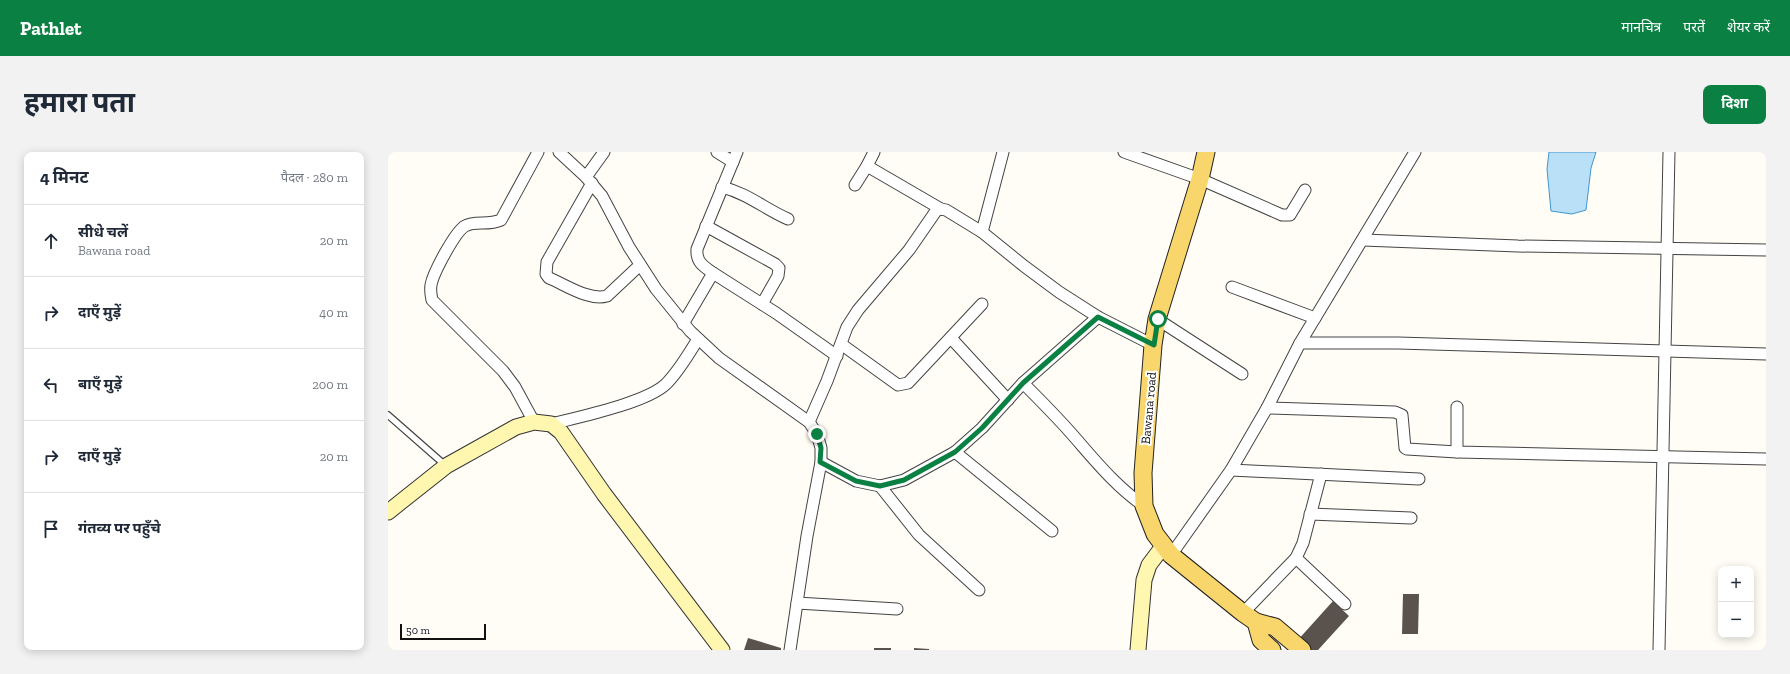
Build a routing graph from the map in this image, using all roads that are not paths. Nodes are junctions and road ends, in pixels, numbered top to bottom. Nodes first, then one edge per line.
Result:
1 (538, 152) edge
2 (559, 152) edge
3 (604, 152) edge
4 (717, 152) edge
5 (874, 152) edge
6 (1003, 152) edge
7 (1124, 152) edge
8 (1206, 152) edge
9 (1414, 152) edge
10 (1669, 152) edge
11 (735, 157) edge
12 (867, 166) junction
13 (1200, 179) junction
14 (589, 180) junction
15 (855, 185) dead end
16 (722, 187) junction
17 (1305, 190) dead end
18 (941, 209) junction
19 (788, 219) dead end
20 (706, 226) junction
21 (982, 232) junction
22 (1363, 240) junction
23 (1668, 248) junction
24 (1766, 250) edge
25 (640, 265) junction
26 (713, 273) junction
27 (1232, 287) dead end
28 (762, 304) junction
29 (982, 304) dead end
30 (1098, 317) junction
31 (1315, 318) junction
32 (1158, 319) junction
33 (683, 324) junction
34 (951, 338) junction
35 (698, 339) junction
36 (1300, 343) junction
37 (841, 344) junction
38 (1154, 345) junction
39 (1665, 351) junction
40 (1766, 354) edge
41 (837, 356) junction
42 (1242, 374) dead end
43 (1023, 383) junction
44 (1008, 400) junction
45 (1457, 407) dead end
46 (1267, 408) junction
47 (388, 415) edge
48 (534, 422) junction
49 (809, 422) junction
50 (551, 424) junction
51 (955, 452) junction
52 (1457, 452) junction
53 (1662, 457) junction
54 (1766, 459) edge
55 (820, 462) junction
56 (440, 470) junction
57 (1232, 470) junction
58 (1321, 474) junction
59 (1419, 479) dead end
60 (880, 486) junction
61 (1144, 506) junction
62 (388, 512) edge
63 (1310, 514) junction
64 (1411, 518) dead end
65 (1052, 531) dead end
66 (1167, 550) junction
67 (1296, 558) junction
68 (979, 590) dead end
69 (797, 603) junction
70 (1345, 604) dead end
71 (897, 609) dead end
72 (1250, 618) junction
73 (722, 650) edge
74 (790, 650) edge
75 (1138, 650) edge
76 (1272, 650) edge
77 (1302, 650) edge
78 (1659, 650) edge

1 - 48 street
2 - 14 street
3 - 14 street
4 - 11 street
5 - 12 street
6 - 21 street
7 - 13 street
8 - 13 main road, Bawana road
9 - 22 street
10 - 23 street
11 - 16 street
12 - 15 street
12 - 18 street
13 - 17 street
13 - 32 main road, Bawana road
14 - 25 street
14 - 25 street
16 - 19 street
16 - 20 street
18 - 21 street
18 - 37 street
20 - 26 street
20 - 28 street
21 - 30 street
22 - 23 street
22 - 31 street
23 - 24 street
23 - 39 street
25 - 33 street
26 - 28 street
26 - 33 street
27 - 31 street
28 - 41 street
29 - 34 street
30 - 38 street
30 - 43 street
31 - 36 street
32 - 38 main road, Bawana road
32 - 42 street
33 - 35 street
34 - 37 street
34 - 44 street
35 - 49 street
35 - 50 street
36 - 39 street
36 - 46 street
37 - 41 street
38 - 61 main road, Bawana road
39 - 40 street
39 - 53 street
41 - 49 street
43 - 44 street
43 - 61 street
44 - 51 street
45 - 52 street
46 - 52 street
46 - 57 street
47 - 56 lane
48 - 50 street
48 - 56 street
49 - 55 street
50 - 73 street
51 - 60 street
51 - 65 street
52 - 53 street
53 - 54 street
53 - 78 street
55 - 60 street
55 - 69 street
56 - 62 street
57 - 58 street
57 - 66 street
58 - 59 street
58 - 63 street
60 - 68 street
61 - 66 main road, Bawana road
63 - 64 street
63 - 67 street
66 - 72 main road, Bawana road
66 - 75 street
67 - 70 street
67 - 72 street
69 - 71 street
69 - 74 street
72 - 76 main road
72 - 77 main road, Bawana road

